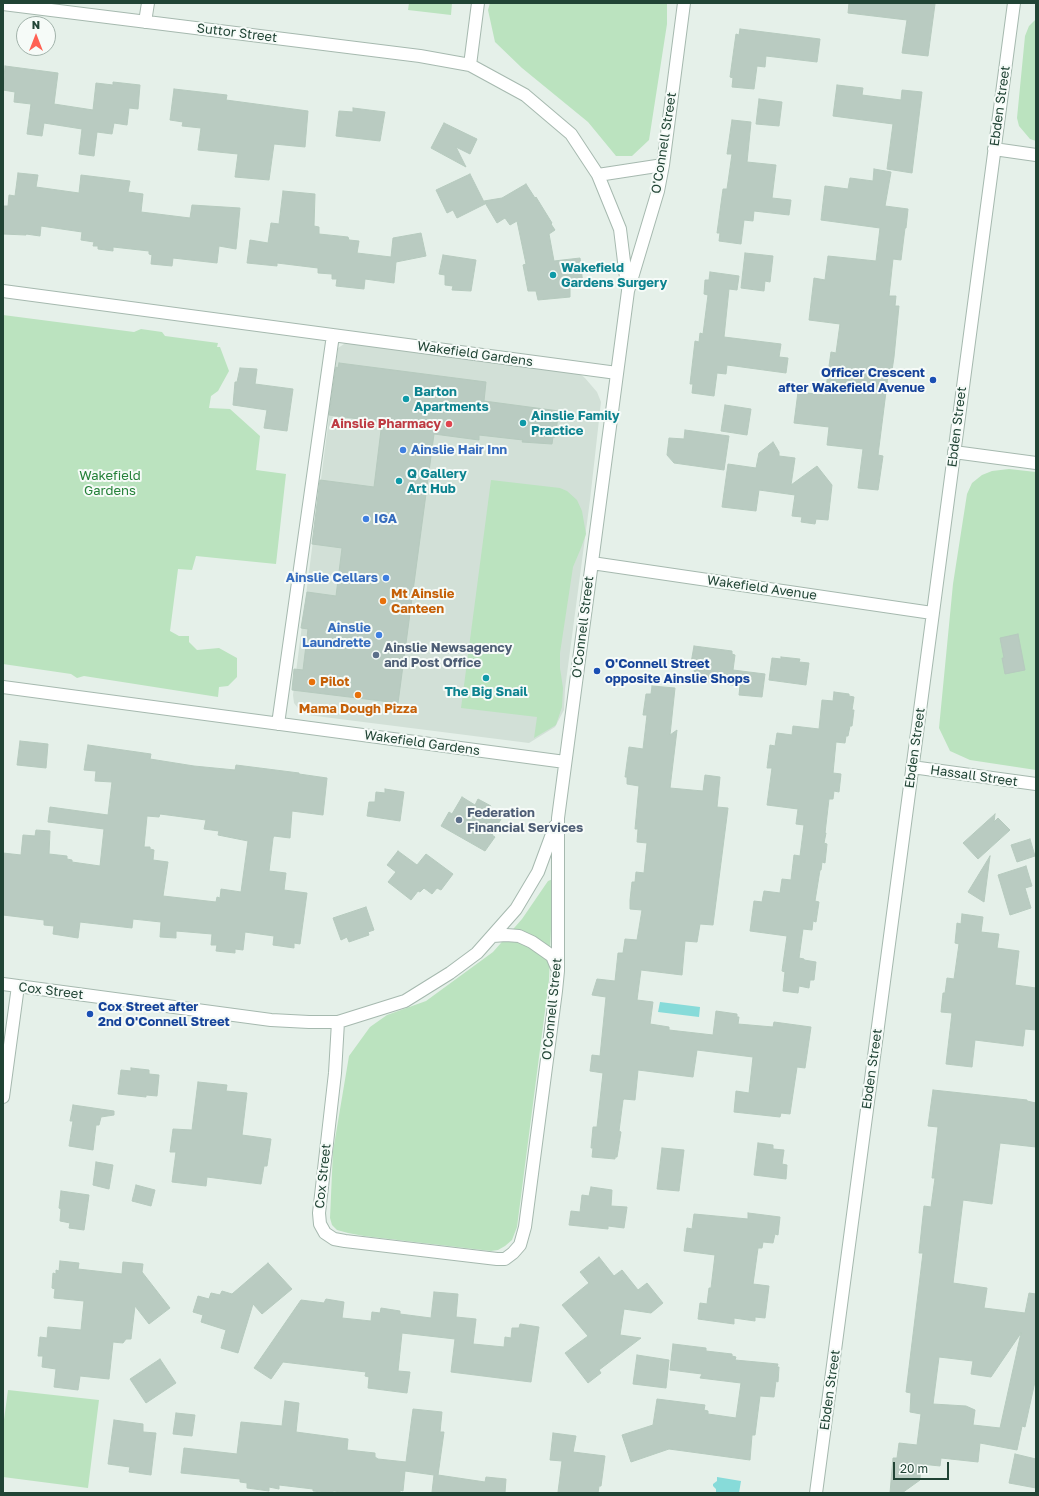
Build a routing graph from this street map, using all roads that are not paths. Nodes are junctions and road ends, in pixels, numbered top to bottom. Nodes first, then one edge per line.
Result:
1 (148, 3) edge
2 (478, 3) edge
3 (684, 3) edge
4 (1014, 3) edge
5 (3, 4) edge
6 (145, 22) junction
7 (470, 65) junction
8 (994, 149) junction
9 (1036, 155) edge
10 (663, 165) junction
11 (598, 175) junction
12 (3, 291) edge
13 (628, 291) junction
14 (333, 335) junction
15 (617, 372) junction
16 (954, 452) junction
17 (1036, 462) edge
18 (592, 563) junction
19 (932, 613) junction
20 (3, 687) edge
21 (278, 724) junction
22 (566, 762) junction
23 (912, 767) junction
24 (1036, 784) edge
25 (558, 818) junction
26 (493, 936) junction
27 (558, 971) junction
28 (3, 984) edge
29 (18, 986) junction
30 (338, 1022) junction
31 (3, 1097) edge
32 (513, 1253) joint
33 (816, 1493) edge

1 - 6 street
2 - 7 street
3 - 10 street, O'Connell Street
4 - 8 street, Ebden Street
5 - 6 street, Suttor Street
6 - 7 street, Suttor Street
7 - 11 street, Suttor Street
8 - 9 street
8 - 16 street, Ebden Street
10 - 11 street
10 - 13 street, O'Connell Street
11 - 13 street, Suttor Street
12 - 14 street, Wakefield Gardens
13 - 15 street, O'Connell Street
14 - 15 street, Wakefield Gardens
14 - 21 street
15 - 18 street, O'Connell Street
16 - 17 street
16 - 19 street, Ebden Street
18 - 19 street, Wakefield Avenue
18 - 22 street, O'Connell Street
19 - 23 street, Ebden Street
20 - 21 street, Wakefield Gardens
21 - 22 street, Wakefield Gardens
22 - 25 street, O'Connell Street
23 - 24 street, Hassall Street
23 - 33 street, Ebden Street
25 - 26 street, Cox Street
25 - 27 street, O'Connell Street
26 - 27 street
26 - 30 street, Cox Street
27 - 32 street, O'Connell Street
28 - 29 street, Cox Street
29 - 30 street, Cox Street
29 - 31 street
30 - 32 street, Cox Street

